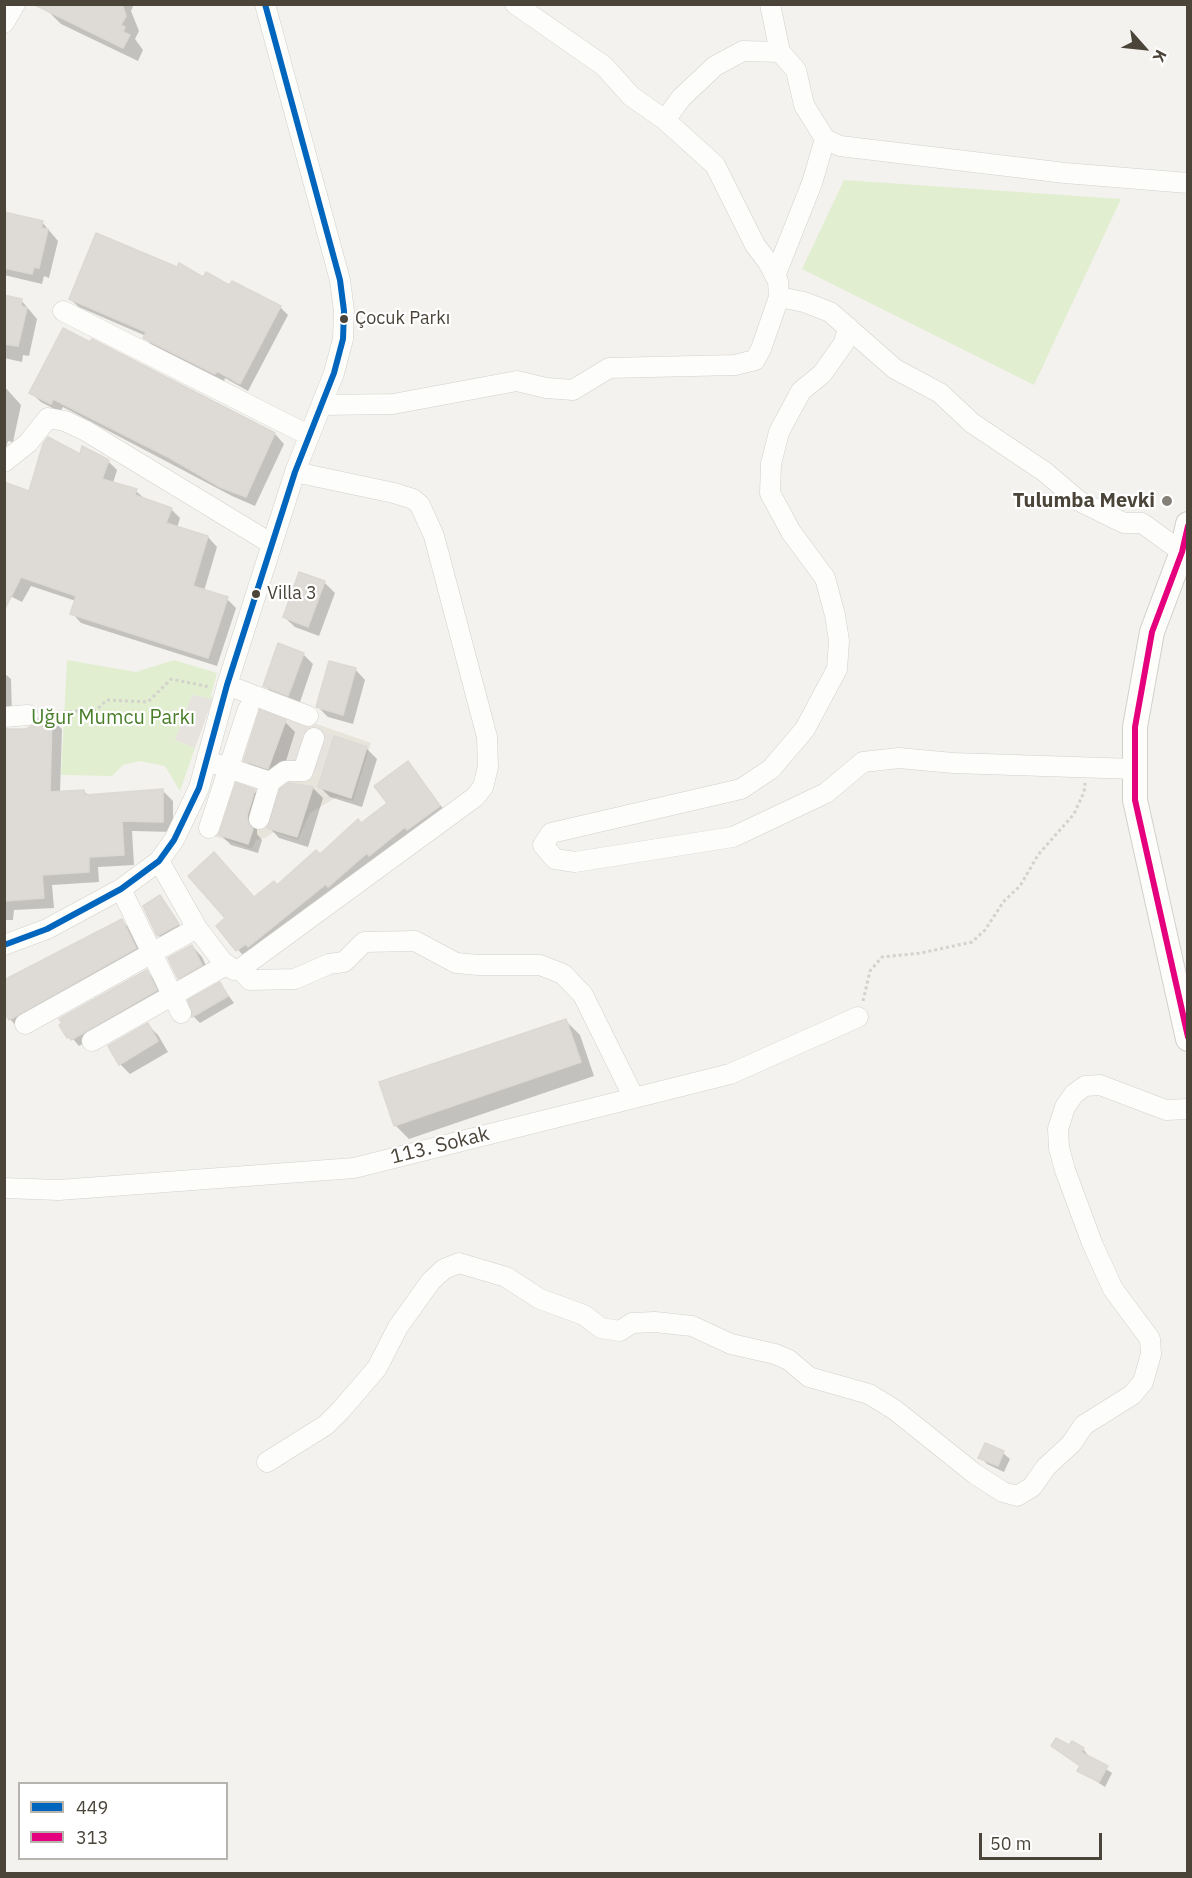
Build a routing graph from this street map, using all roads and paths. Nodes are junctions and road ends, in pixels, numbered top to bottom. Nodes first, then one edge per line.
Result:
1 (15, 4) edge
2 (265, 4) edge
3 (515, 4) edge
4 (770, 4) edge
5 (4, 23) edge
6 (780, 52) junction
7 (665, 120) junction
8 (825, 139) junction
9 (1188, 183) edge
10 (775, 276) junction
11 (779, 297) junction
12 (63, 312) dead end
13 (848, 327) junction
14 (323, 405) junction
15 (308, 435) junction
16 (4, 462) edge
17 (295, 472) junction
18 (1188, 524) edge
19 (272, 544) junction
20 (1182, 552) junction
21 (226, 689) junction
22 (248, 709) dead end
23 (28, 714) joint
24 (308, 716) dead end
25 (4, 717) edge
26 (314, 738) dead end
27 (208, 761) junction
28 (1086, 766) junction
29 (229, 768) junction
30 (1135, 769) junction
31 (270, 782) junction
32 (259, 819) dead end
33 (210, 828) dead end
34 (159, 861) junction
35 (121, 889) junction
36 (197, 928) junction
37 (4, 945) edge
38 (153, 953) junction
39 (233, 967) junction
40 (177, 1004) junction
41 (858, 1017) joint
42 (25, 1024) dead end
43 (1188, 1039) edge
44 (92, 1041) dead end
45 (634, 1098) junction
46 (1188, 1109) edge
47 (4, 1188) edge
48 (267, 1462) dead end

1 - 5 street
2 - 14 street
3 - 7 street
4 - 6 street
6 - 7 street
6 - 8 street
7 - 10 street
8 - 9 street
8 - 10 street
10 - 11 street
11 - 13 street
11 - 14 street
12 - 15 street
13 - 20 street
13 - 28 street
14 - 15 street
15 - 17 street
16 - 19 street
17 - 19 street
17 - 39 street
18 - 20 street
19 - 21 street
20 - 30 street
21 - 23 path
21 - 24 street
21 - 27 street
22 - 29 street
23 - 25 street
26 - 31 street
27 - 29 street
27 - 34 street
28 - 30 street
28 - 41 path
29 - 31 street
29 - 33 street
30 - 43 street
31 - 32 street
34 - 35 street
34 - 36 street
35 - 37 street
35 - 38 street
36 - 38 street
36 - 39 street
38 - 40 street
38 - 42 street
39 - 40 street
39 - 45 street
40 - 44 street
41 - 45 street, 113. Sokak
45 - 47 street, 113. Sokak
46 - 48 street

